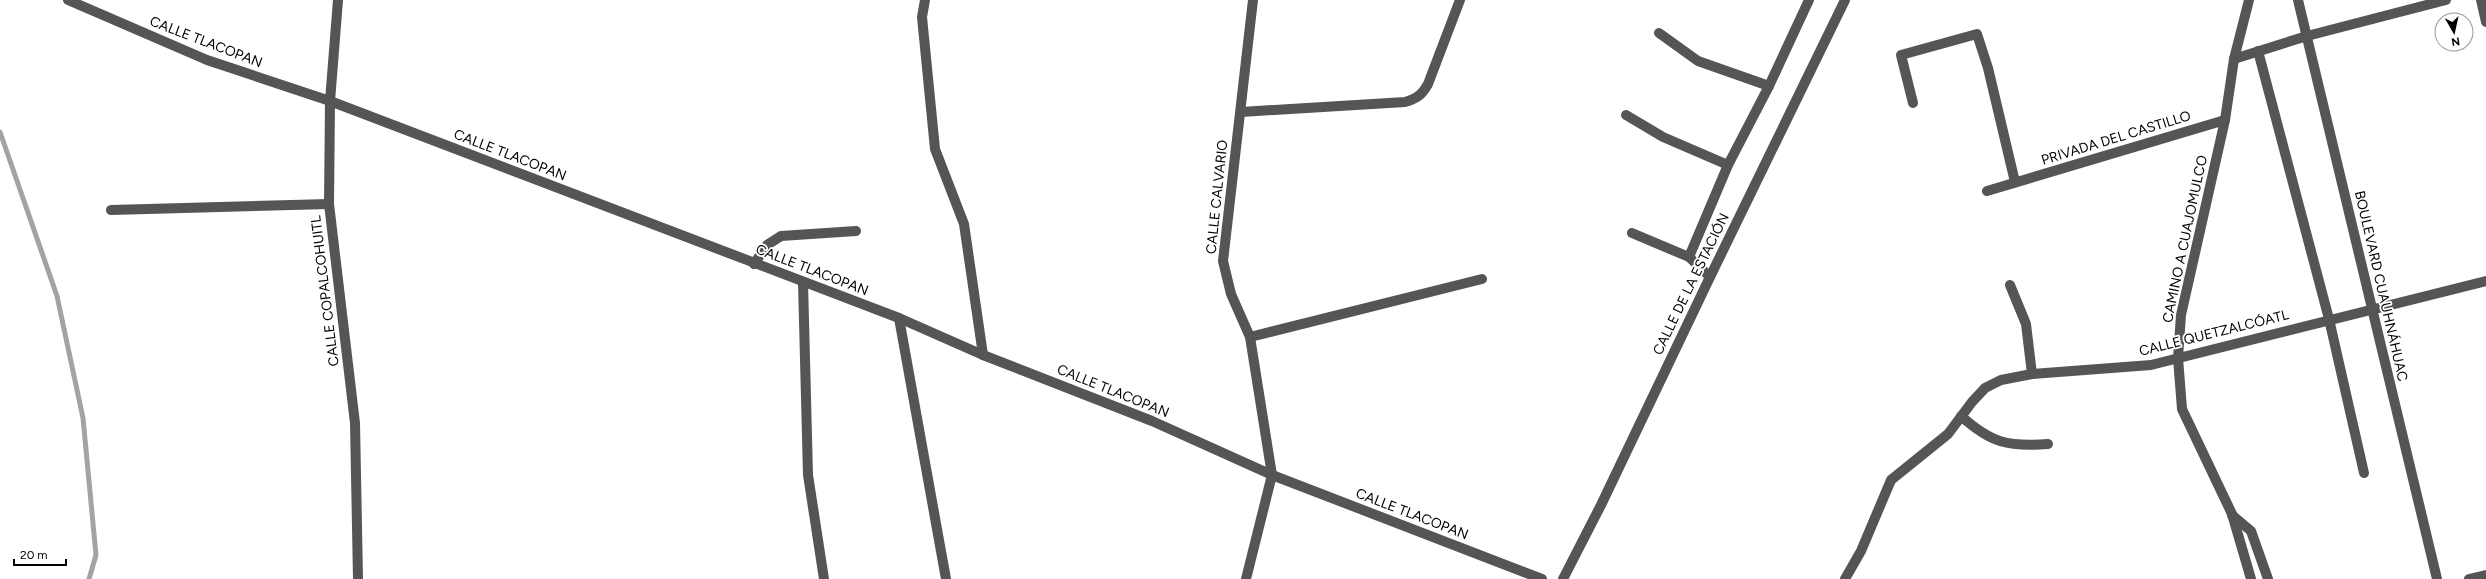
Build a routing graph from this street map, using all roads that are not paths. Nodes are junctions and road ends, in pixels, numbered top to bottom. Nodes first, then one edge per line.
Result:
1 (68, 0) edge
2 (338, 0) edge
3 (925, 0) edge
4 (1253, 0) edge
5 (1460, 0) edge
6 (1809, 0) edge
7 (1845, 0) edge
8 (2249, 0) edge
9 (2298, 0) edge
10 (2446, 0) edge
11 (2481, 0) edge
12 (2486, 22) edge
13 (1659, 33) dead end
14 (2307, 36) junction
15 (2258, 51) junction
16 (2234, 59) junction
17 (1769, 86) junction
18 (330, 101) junction
19 (1913, 103) dead end
20 (1241, 112) junction
21 (1626, 115) dead end
22 (2225, 120) junction
23 (1728, 166) junction
24 (2016, 182) junction
25 (1987, 191) dead end
26 (329, 204) junction
27 (111, 210) dead end
28 (856, 231) dead end
29 (1632, 233) dead end
30 (1689, 257) junction
31 (754, 264) junction
32 (1710, 277) junction
33 (1482, 278) dead end
34 (2486, 281) edge
35 (803, 282) junction
36 (2010, 285) dead end
37 (2371, 308) junction
38 (899, 318) junction
39 (2329, 319) junction
40 (1250, 337) junction
41 (983, 355) junction
42 (2178, 358) junction
43 (2032, 374) junction
44 (1961, 416) junction
45 (2048, 444) dead end
46 (2364, 473) dead end
47 (1272, 475) junction
48 (2232, 514) junction
49 (2486, 575) edge
50 (358, 579) edge
51 (824, 579) edge
52 (946, 579) edge
53 (1246, 579) edge
54 (1542, 579) edge
55 (1563, 579) edge
56 (1844, 579) edge
57 (2251, 579) edge
58 (2268, 579) edge
59 (2437, 579) edge
60 (2469, 579) edge

1 - 18 street, CALLE TLACOPAN
2 - 18 street, CALLE COPALCOHUITL
3 - 41 street
4 - 20 street, CALLE CALVARIO
5 - 20 street
6 - 17 street
7 - 32 street, CALLE DE LA ESTACIÓN
8 - 16 street, CAMINO A CUAJOMULCO
9 - 14 street, BOULEVARD CUAUHNÁHUAC
10 - 14 street
11 - 12 street
13 - 17 street
14 - 15 street
14 - 37 street, BOULEVARD CUAUHNÁHUAC
15 - 16 street
15 - 39 street
16 - 22 street, CAMINO A CUAJOMULCO
17 - 23 street
18 - 26 street, CALLE COPALCOHUITL
18 - 31 street, CALLE TLACOPAN
19 - 24 street
20 - 40 street, CALLE CALVARIO
21 - 23 street
22 - 24 street, PRIVADA DEL CASTILLO
22 - 42 street, CAMINO A CUAJOMULCO
23 - 30 street
24 - 25 street, PRIVADA DEL CASTILLO
26 - 27 street
26 - 50 street, CALLE COPALCOHUITL
28 - 31 street
29 - 30 street
30 - 32 street
31 - 35 street, CALLE TLACOPAN
32 - 55 street, CALLE DE LA ESTACIÓN
33 - 40 street
34 - 37 street, CALLE QUETZALCÓATL
35 - 38 street, CALLE TLACOPAN
35 - 51 street
36 - 43 street
37 - 39 street, CALLE QUETZALCÓATL
37 - 59 street, BOULEVARD CUAUHNÁHUAC
38 - 41 street, CALLE TLACOPAN
38 - 52 street
39 - 42 street, CALLE QUETZALCÓATL
39 - 46 street
40 - 47 street, CALLE CALVARIO
41 - 47 street, CALLE TLACOPAN
42 - 43 street, CALLE QUETZALCÓATL
42 - 48 street, CAMINO A CUAJOMULCO
43 - 44 street, CALLE QUETZALCÓATL
44 - 45 street
44 - 56 street, CALLE QUETZALCÓATL
47 - 53 street, CALLE CALVARIO
47 - 54 street, CALLE TLACOPAN
48 - 57 street, CAMINO A CUAJOMULCO
48 - 58 street
49 - 60 street

